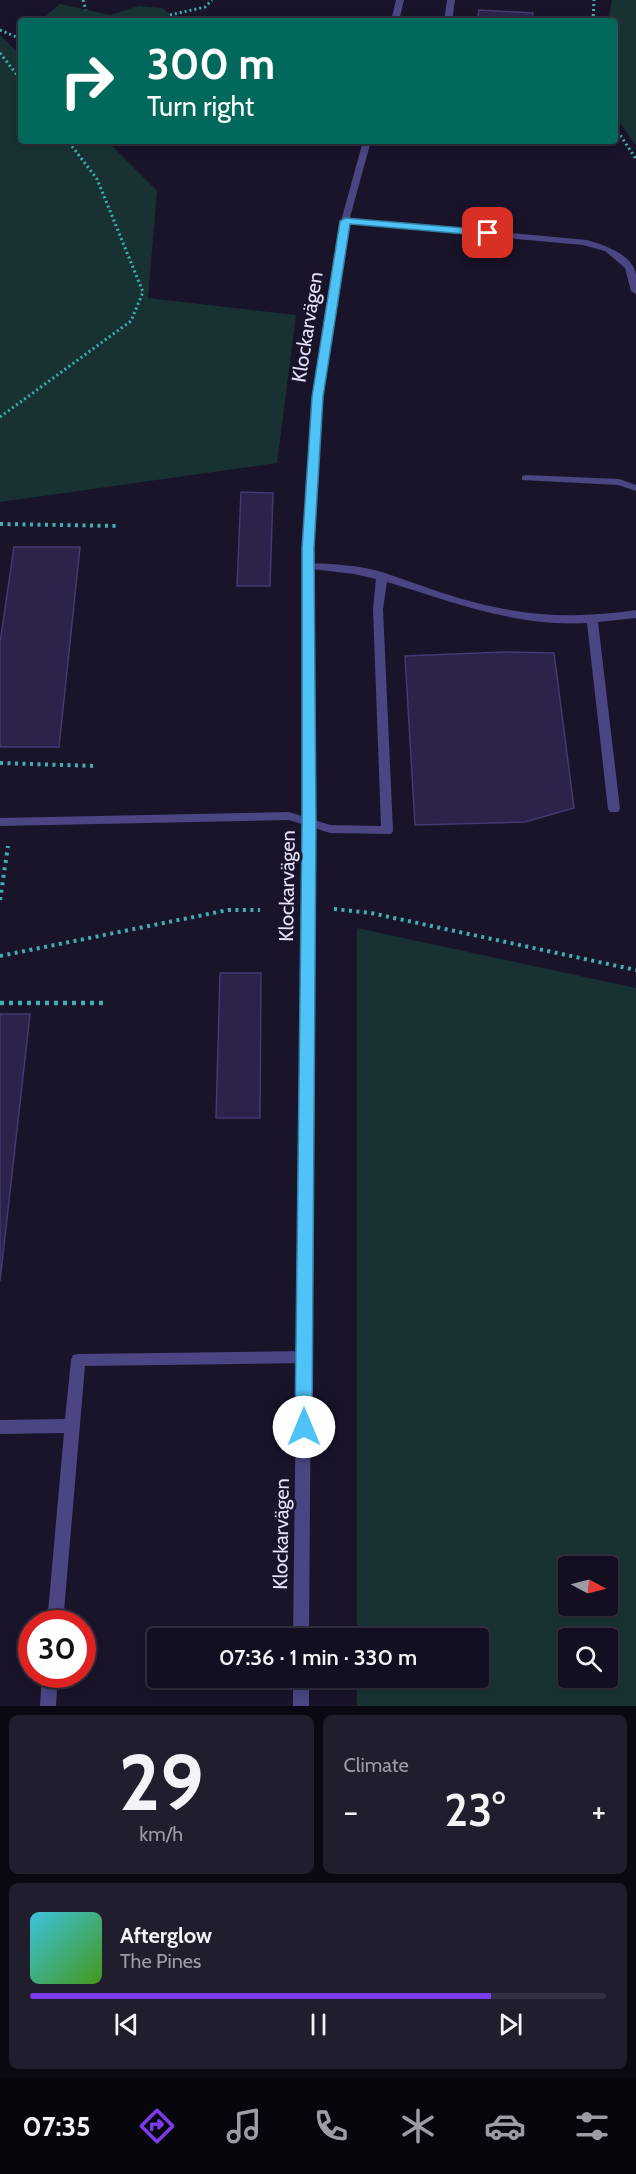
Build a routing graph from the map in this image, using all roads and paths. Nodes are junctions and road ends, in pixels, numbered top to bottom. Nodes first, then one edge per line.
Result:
1 (83, 0) edge
2 (212, 0) edge
3 (400, 0) edge
4 (451, 0) edge
5 (594, 0) edge
6 (86, 10) dead end
7 (170, 15) dead end
8 (396, 18) edge
9 (448, 18) edge
10 (592, 18) edge
11 (0, 30) edge
12 (18, 38) edge
13 (0, 53) edge
14 (18, 76) edge
15 (618, 132) edge
16 (70, 144) edge
17 (367, 144) edge
18 (636, 159) edge
19 (345, 221) junction
20 (636, 291) edge
21 (0, 417) edge
22 (526, 478) dead end
23 (636, 488) edge
24 (0, 524) edge
25 (120, 526) dead end
26 (308, 566) junction
27 (382, 576) junction
28 (636, 614) edge
29 (592, 621) junction
30 (0, 764) edge
31 (96, 766) dead end
32 (614, 809) dead end
33 (6, 822) edge
34 (309, 822) junction
35 (0, 900) edge
36 (332, 908) dead end
37 (260, 910) dead end
38 (0, 956) edge
39 (636, 970) edge
40 (0, 1003) edge
41 (103, 1003) dead end
42 (304, 1357) junction
43 (71, 1426) junction
44 (0, 1427) edge
45 (56, 1610) edge
46 (301, 1628) edge
47 (49, 1688) edge
48 (301, 1688) edge
49 (48, 1706) edge
50 (301, 1706) edge

1 - 6 path
2 - 7 path
3 - 8 street
4 - 9 street
5 - 10 path
11 - 12 path
13 - 14 path
15 - 18 path
16 - 21 path
17 - 19 street, Klockarvägen
19 - 20 street
19 - 26 street, Klockarvägen
22 - 23 street
24 - 25 path
26 - 27 street
26 - 34 street, Klockarvägen
27 - 29 street
27 - 34 street
28 - 29 street
29 - 32 street
30 - 31 path
33 - 34 street
33 - 35 path
34 - 42 street, Klockarvägen
36 - 39 path
37 - 38 path
40 - 41 path
42 - 43 street
42 - 46 street, Klockarvägen
43 - 44 street
43 - 45 street
47 - 49 street
48 - 50 street

